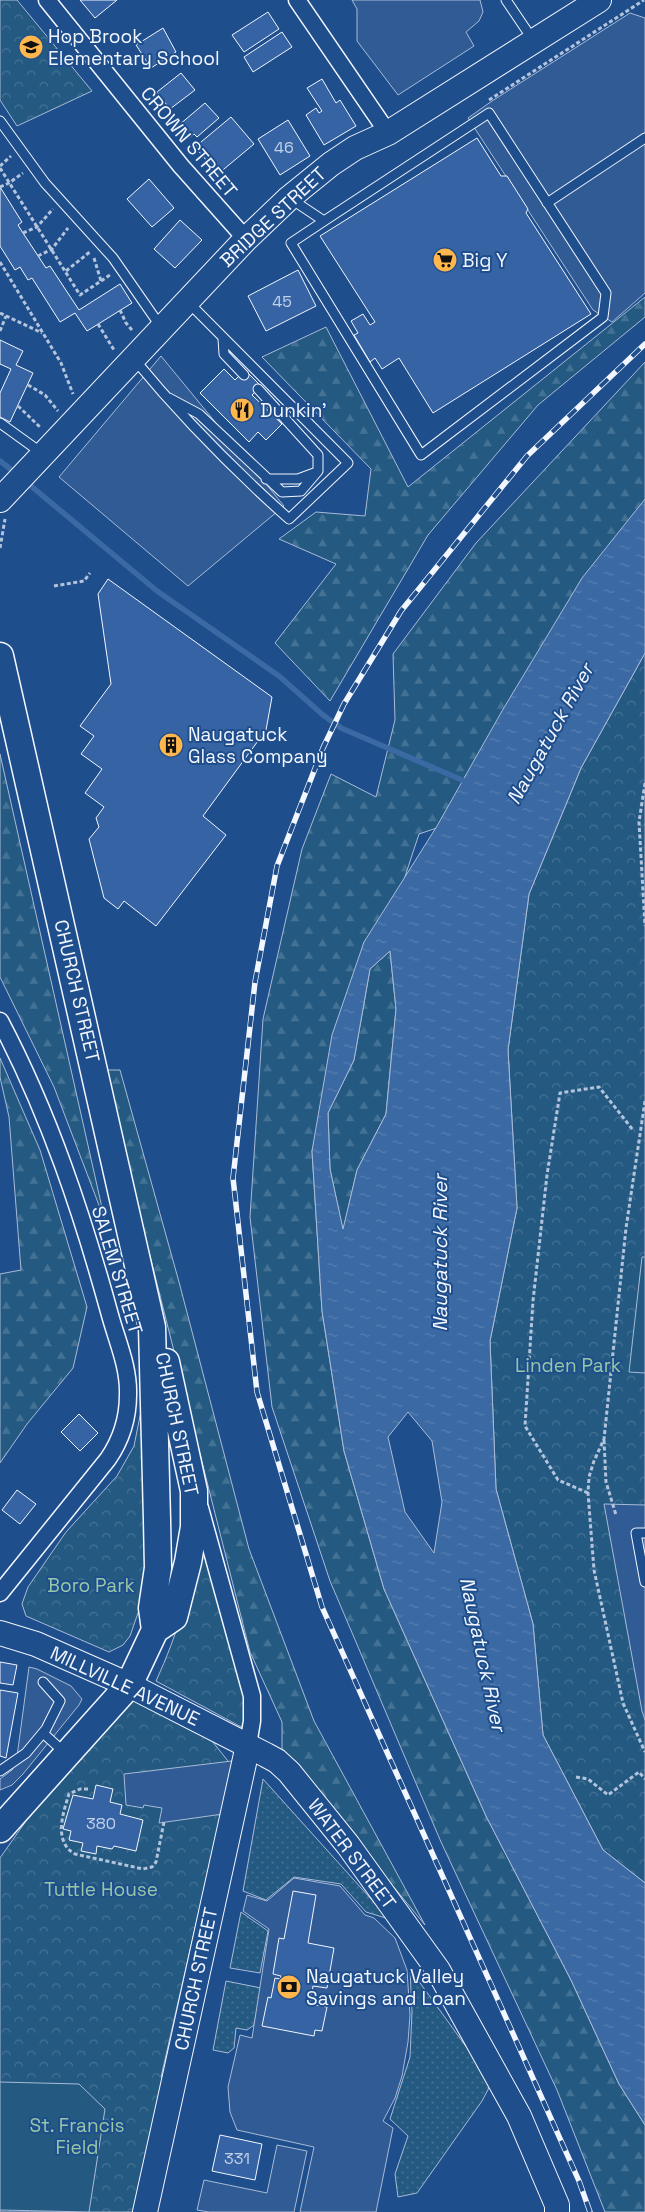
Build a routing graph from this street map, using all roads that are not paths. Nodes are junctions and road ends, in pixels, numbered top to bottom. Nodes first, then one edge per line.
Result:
1 (47, 0) edge
2 (297, 0) edge
3 (506, 0) edge
4 (599, 0) edge
5 (535, 42) junction
6 (0, 122) edge
7 (388, 133) junction
8 (645, 138) edge
9 (289, 198) junction
10 (548, 203) junction
11 (324, 221) junction
12 (246, 239) junction
13 (187, 302) junction
14 (162, 330) junction
15 (223, 339) junction
16 (126, 356) junction
17 (244, 375) dead end
18 (258, 389) dead end
19 (160, 393) junction
20 (0, 423) edge
21 (37, 460) junction
22 (2, 497) edge
23 (0, 656) edge
24 (0, 1021) edge
25 (152, 1326) junction
26 (194, 1491) junction
27 (645, 1533) edge
28 (645, 1582) edge
29 (0, 1593) edge
30 (155, 1630) junction
31 (0, 1633) edge
32 (43, 1682) dead end
33 (129, 1685) junction
34 (43, 1733) junction
35 (248, 1745) junction
36 (67, 1754) junction
37 (0, 1771) edge
38 (0, 1829) edge
39 (145, 2212) edge
40 (558, 2212) edge

1 - 12 street, CROWN STREET
2 - 7 street
3 - 5 lane
4 - 5 street, BRIDGE STREET
5 - 7 street, BRIDGE STREET
6 - 14 lane
7 - 9 street, BRIDGE STREET
8 - 10 lane
9 - 11 lane
9 - 12 street, BRIDGE STREET
10 - 11 lane
10 - 11 lane
12 - 13 street, BRIDGE STREET
13 - 14 street, BRIDGE STREET
13 - 15 lane
14 - 16 street, BRIDGE STREET
15 - 17 lane
15 - 19 lane
16 - 19 lane
16 - 21 street, BRIDGE STREET
18 - 19 lane
20 - 21 lane
21 - 22 street, BRIDGE STREET
23 - 25 main road, CHURCH STREET
24 - 29 street, SALEM STREET
25 - 26 main road, CHURCH STREET
25 - 30 main road, CHURCH STREET
26 - 30 main road, CHURCH STREET
26 - 35 street
27 - 28 lane
30 - 33 main road, CHURCH STREET
31 - 33 street, MILLVILLE AVENUE
32 - 34 lane
33 - 35 street, MILLVILLE AVENUE
33 - 36 main road, CHURCH STREET
34 - 36 lane
34 - 37 lane
35 - 39 street, CHURCH STREET
35 - 40 street, WATER STREET
36 - 38 main road, CHURCH STREET

